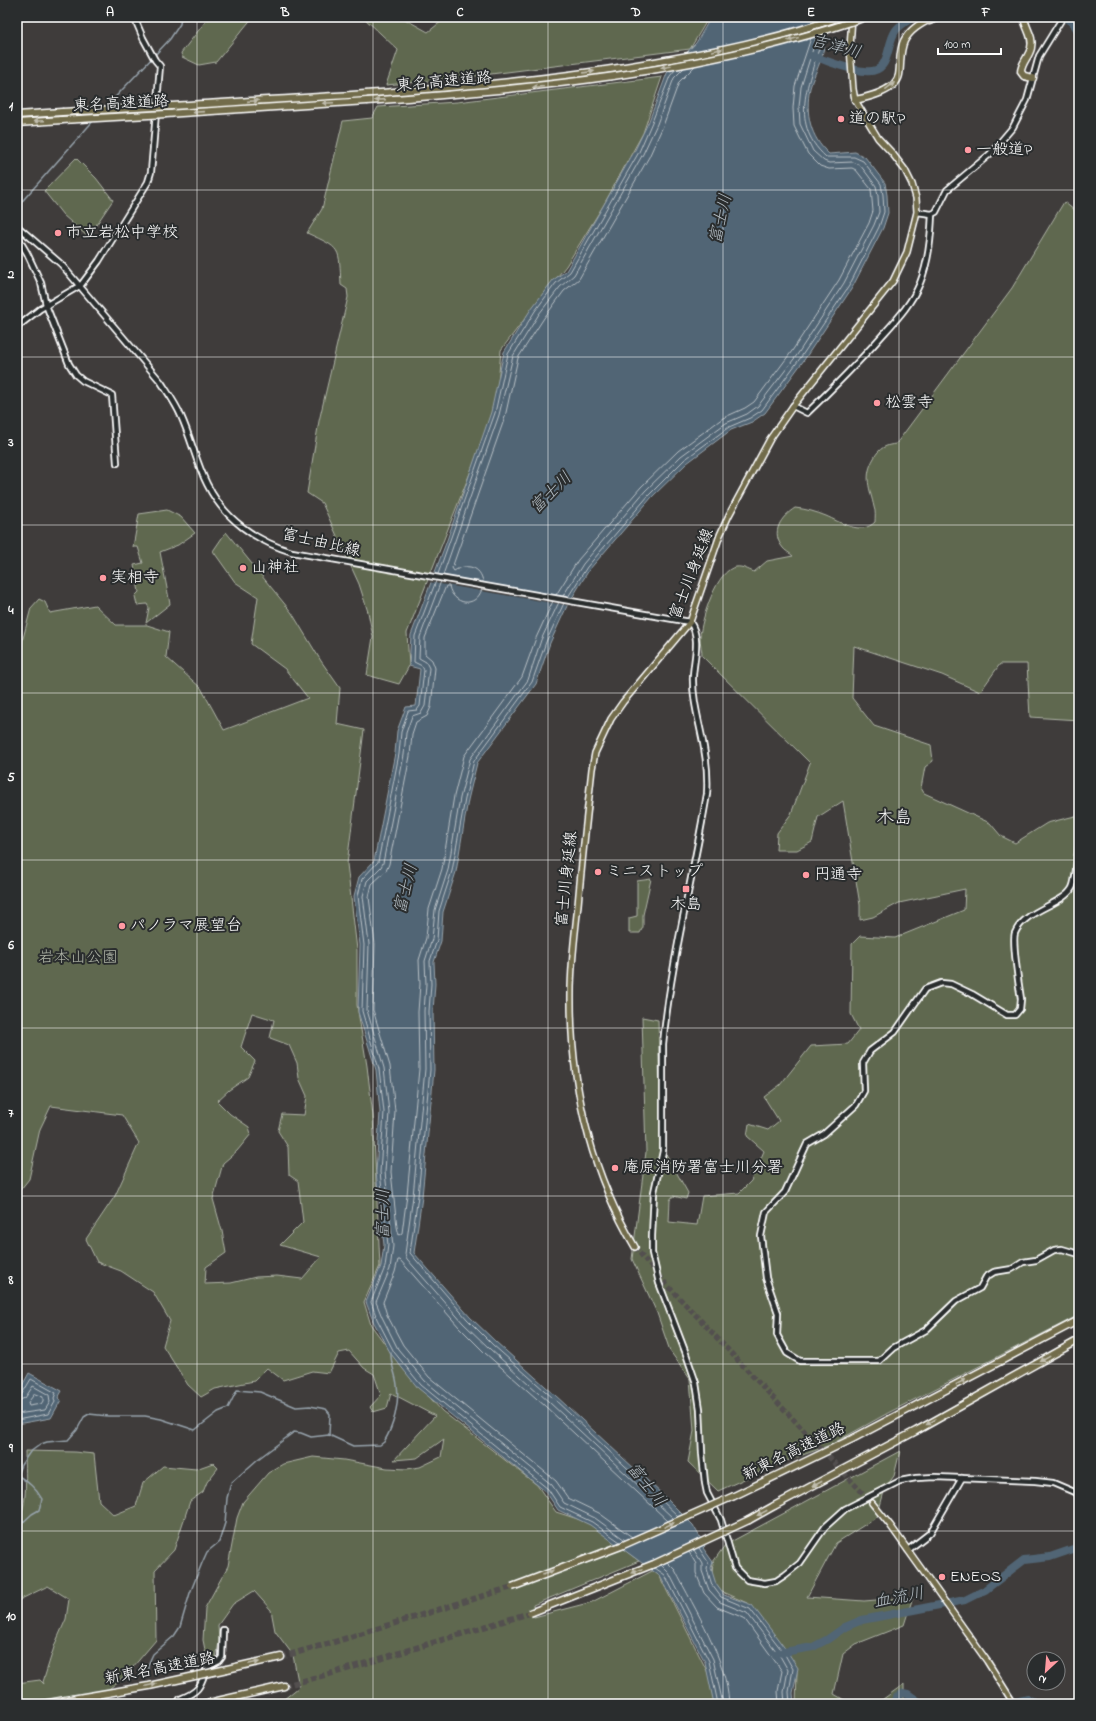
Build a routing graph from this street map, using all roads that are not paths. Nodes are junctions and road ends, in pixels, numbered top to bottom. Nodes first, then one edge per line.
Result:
1 (134, 17) edge
2 (840, 17) edge
3 (865, 17) edge
4 (933, 17) edge
5 (940, 17) edge
6 (1024, 17) edge
7 (855, 18) edge
8 (1061, 19) edge
9 (924, 22) junction
10 (1033, 78) junction
11 (855, 100) junction
12 (17, 115) edge
13 (17, 123) edge
14 (917, 212) junction
15 (932, 214) junction
16 (17, 226) edge
17 (17, 236) edge
18 (79, 286) junction
19 (46, 305) junction
20 (17, 327) edge
21 (794, 406) junction
22 (118, 463) dead end
23 (690, 622) junction
24 (1079, 846) edge
25 (635, 1247) tunnel mouth
26 (1079, 1254) edge
27 (1079, 1320) edge
28 (1079, 1340) edge
29 (962, 1478) junction
30 (1079, 1494) edge
31 (872, 1503) tunnel mouth
32 (908, 1550) junction
33 (512, 1587) tunnel mouth
34 (530, 1613) tunnel mouth
35 (223, 1630) dead end
36 (281, 1657) tunnel mouth
37 (284, 1686) tunnel mouth
38 (1012, 1702) edge
39 (43, 1704) edge
40 (177, 1704) edge
41 (204, 1704) edge

1 - 18 street
12 -> 2 highway, 東名高速道路, bridge
3 - 7 highway, 東名高速道路
4 - 9 highway
5 - 9 highway
6 - 10 highway
7 - 11 main road, 富士川身延線
7 -> 13 highway, 東名高速道路, bridge
8 - 10 street
11 -> 9 highway
10 - 15 street
11 - 14 main road, 富士川身延線
14 - 15 street
14 - 21 main road, 富士川身延線
15 - 21 street
16 - 18 street, 富士由比線
17 - 19 street
18 - 19 street
18 - 23 street, 富士由比線
19 - 20 street
19 - 22 street
21 - 23 main road, 富士川身延線
23 - 25 main road, 富士川身延線
23 - 29 street
24 - 26 street
33 -> 27 highway, 新東名高速道路, bridge
28 -> 34 highway, bridge
29 - 30 street
29 - 32 street
31 - 32 main road
32 - 38 main road
35 - 40 street
39 -> 36 highway, 新東名高速道路, bridge
37 - 41 highway

